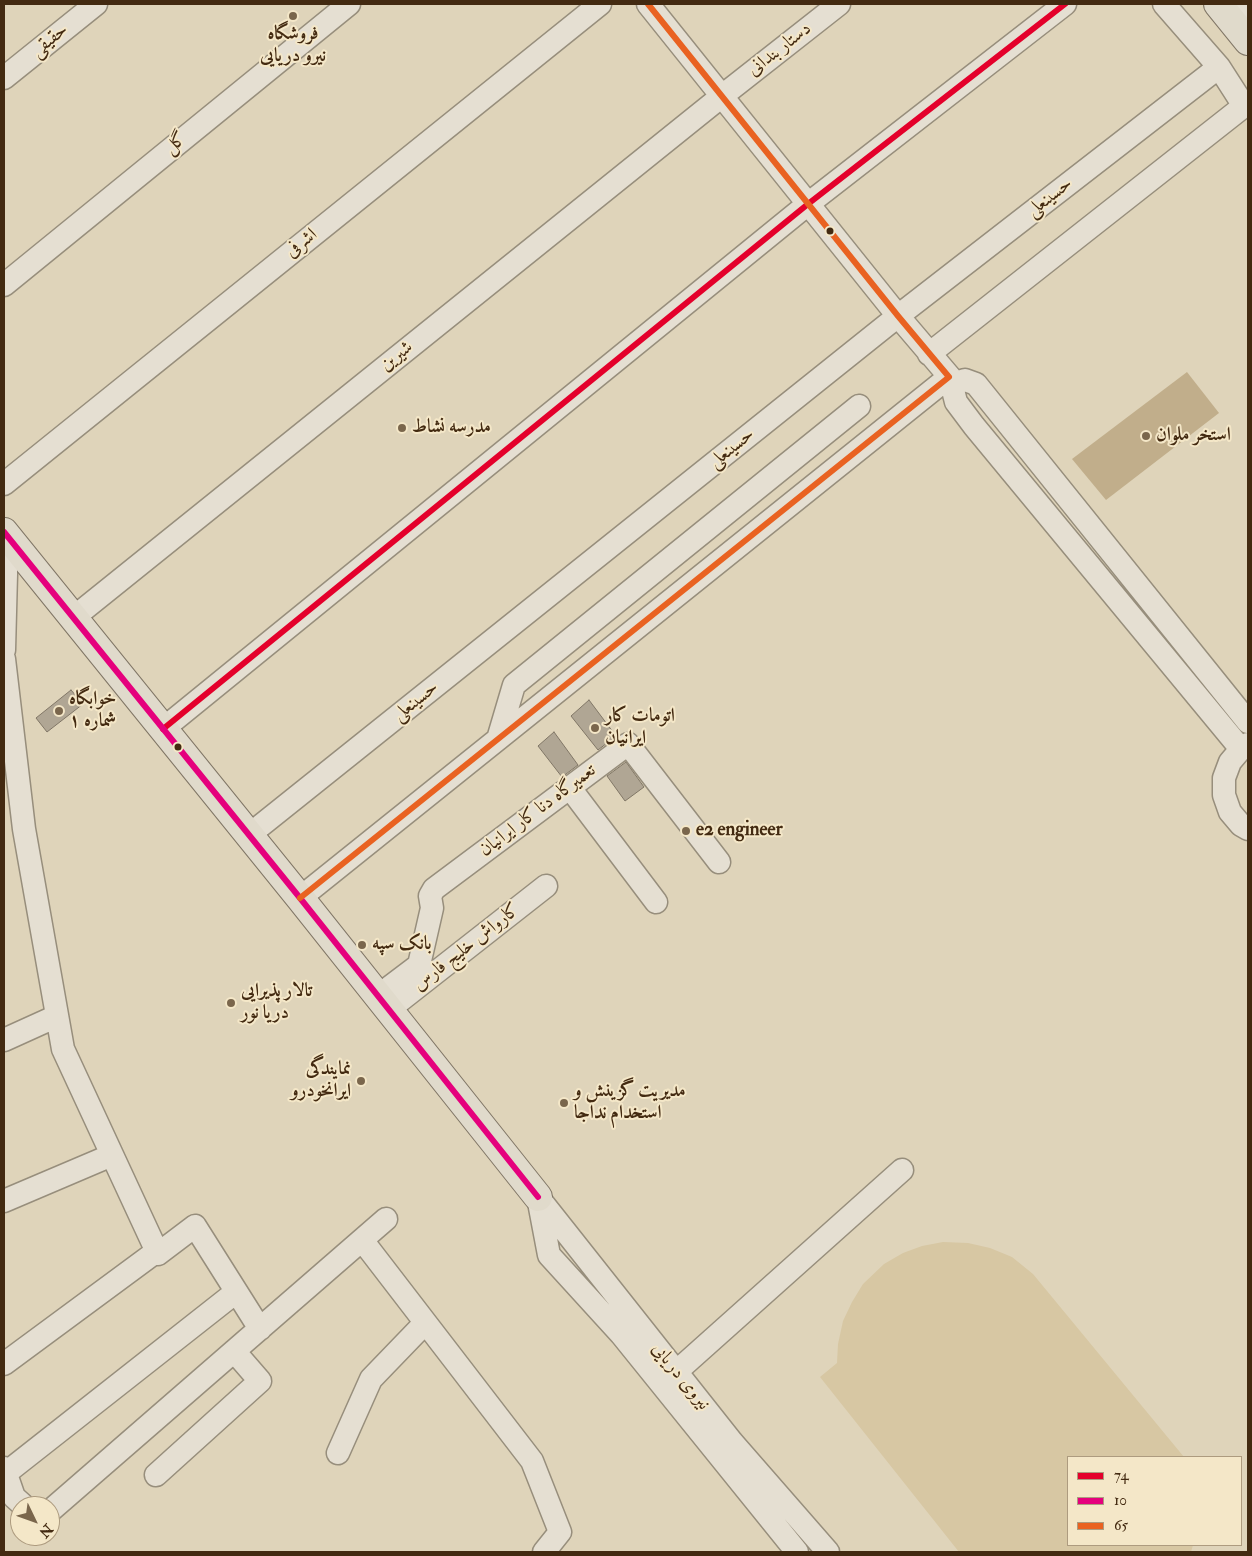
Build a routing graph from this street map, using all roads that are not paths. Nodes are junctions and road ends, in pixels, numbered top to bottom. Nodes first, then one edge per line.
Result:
1 (96, 4) edge
2 (349, 4) edge
3 (600, 4) edge
4 (648, 4) edge
5 (839, 4) edge
6 (1064, 4) edge
7 (1164, 4) edge
8 (1218, 4) edge
9 (1241, 4) edge
10 (1248, 13) edge
11 (1248, 41) edge
12 (1219, 67) junction
13 (4, 78) edge
14 (722, 96) junction
15 (808, 204) junction
16 (4, 285) edge
17 (898, 316) junction
18 (929, 354) junction
19 (952, 380) junction
20 (859, 406) dead end
21 (1024, 444) junction
22 (1004, 461) junction
23 (4, 484) edge
24 (5, 534) edge
25 (73, 618) junction
26 (4, 650) edge
27 (4, 659) edge
28 (1248, 722) edge
29 (163, 729) junction
30 (498, 739) junction
31 (1245, 746) edge
32 (570, 788) junction
33 (1248, 829) edge
34 (249, 835) junction
35 (719, 862) dead end
36 (546, 886) dead end
37 (300, 898) junction
38 (656, 902) dead end
39 (383, 1003) junction
40 (57, 1016) junction
41 (4, 1040) edge
42 (112, 1155) junction
43 (902, 1170) dead end
44 (538, 1197) junction
45 (4, 1201) edge
46 (386, 1218) dead end
47 (362, 1240) junction
48 (157, 1251) junction
49 (236, 1292) junction
50 (425, 1323) junction
51 (260, 1329) junction
52 (234, 1351) junction
53 (4, 1364) edge
54 (676, 1372) junction
55 (338, 1453) dead end
56 (5, 1470) edge
57 (156, 1475) dead end
58 (14, 1496) edge
59 (60, 1502) edge
60 (544, 1552) edge
61 (796, 1552) edge
62 (828, 1552) edge

1 - 13 street, حقیقی
2 - 16 street, گل
3 - 23 street, اشرفی
4 - 14 street
5 - 14 street, دستار بندانی
6 - 15 street
7 - 12 street
8 - 11 main road
9 - 10 street
12 - 17 street, حسینعلی
12 - 18 street
14 - 15 street
14 - 25 street, شیرین
15 - 17 street
15 - 29 street
17 - 18 street
17 - 34 street, حسینعلی
18 - 19 street
19 - 21 street
19 - 22 street
19 - 30 street
20 - 30 street
21 - 22 street
21 - 28 street
22 - 31 street
24 - 25 main road, نیروی دریایی
24 - 26 street
25 - 29 main road, نیروی دریایی
27 - 40 street
29 - 34 main road, نیروی دریایی
30 - 37 street
31 - 33 street
32 - 35 street, تعمیرگاه دنا کار ایرانیان
32 - 38 street
32 - 39 street, تعمیرگاه دنا کار ایرانیان
34 - 37 main road, نیروی دریایی
36 - 39 street, کارواش خلیج فارس
37 - 39 main road, نیروی دریایی
39 - 44 main road, نیروی دریایی
40 - 41 street
40 - 42 street
42 - 45 street
42 - 48 street
43 - 54 street
44 - 54 street, نیروی دریایی
44 - 61 street, نیروی دریایی
46 - 47 street
47 - 50 street
47 - 51 street
48 - 49 street
48 - 53 street
49 - 51 street
49 - 56 street
50 - 55 street
50 - 60 street
51 - 52 street
52 - 57 street
52 - 59 street
54 - 62 street, نیروی دریایی
56 - 58 street

